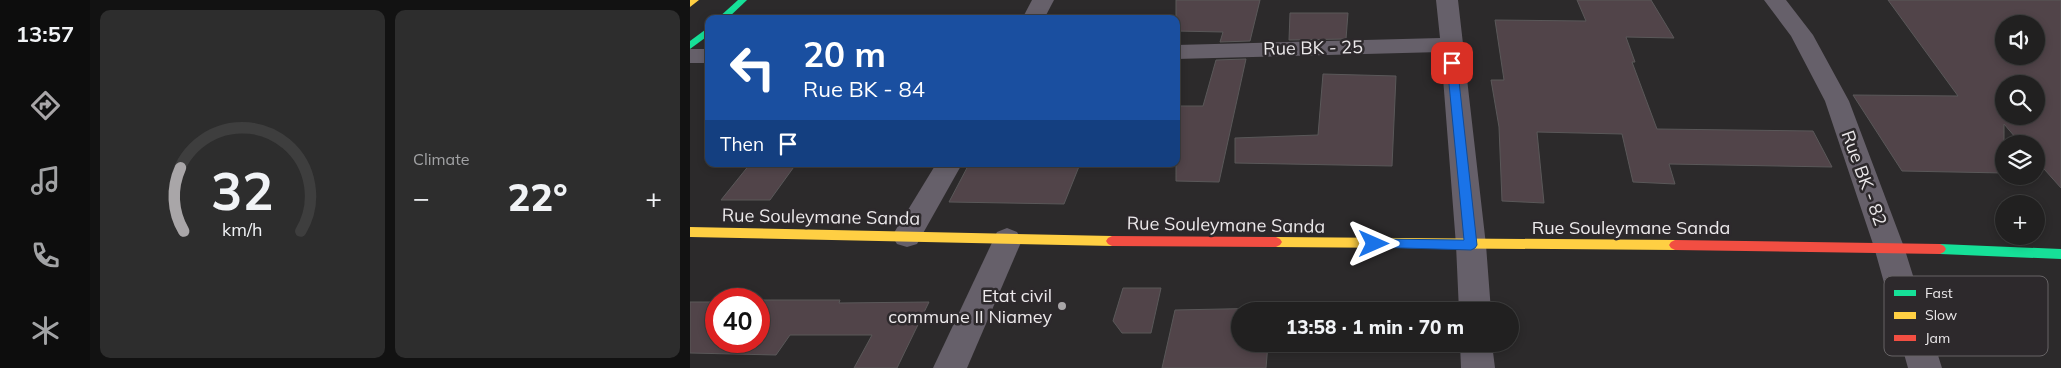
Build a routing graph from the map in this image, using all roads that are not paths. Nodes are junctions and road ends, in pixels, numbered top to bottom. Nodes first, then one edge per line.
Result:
1 (695, 0) edge
2 (743, 0) edge
3 (1043, 0) edge
4 (1447, 0) edge
5 (1775, 0) edge
6 (690, 4) edge
7 (726, 15) edge
8 (1035, 15) edge
9 (705, 33) edge
10 (1450, 45) junction
11 (690, 46) edge
12 (1180, 52) edge
13 (690, 56) edge
14 (705, 56) edge
15 (947, 167) edge
16 (690, 232) edge
17 (907, 236) junction
18 (1008, 240) junction
19 (1471, 245) junction
20 (1888, 247) junction
21 (2061, 254) edge
22 (1897, 276) edge
23 (1474, 302) edge
24 (1477, 352) edge
25 (1921, 356) edge
26 (950, 368) edge
27 (1478, 368) edge
28 (1925, 368) edge

1 - 6 street
2 - 7 street
3 - 8 street
4 - 10 street
5 - 20 street, Rue BK - 82
9 - 11 street
10 - 12 street, Rue BK - 25
10 - 19 street
13 - 14 street
15 - 17 street
16 - 17 street, Rue Souleymane Sanda
17 - 18 street, Rue Souleymane Sanda
18 - 19 street, Rue Souleymane Sanda
18 - 26 street
19 - 20 street, Rue Souleymane Sanda
19 - 23 street
20 - 21 street, Rue Souleymane Sanda
20 - 22 street, Rue BK - 82
24 - 27 street
25 - 28 street, Rue BK - 82

